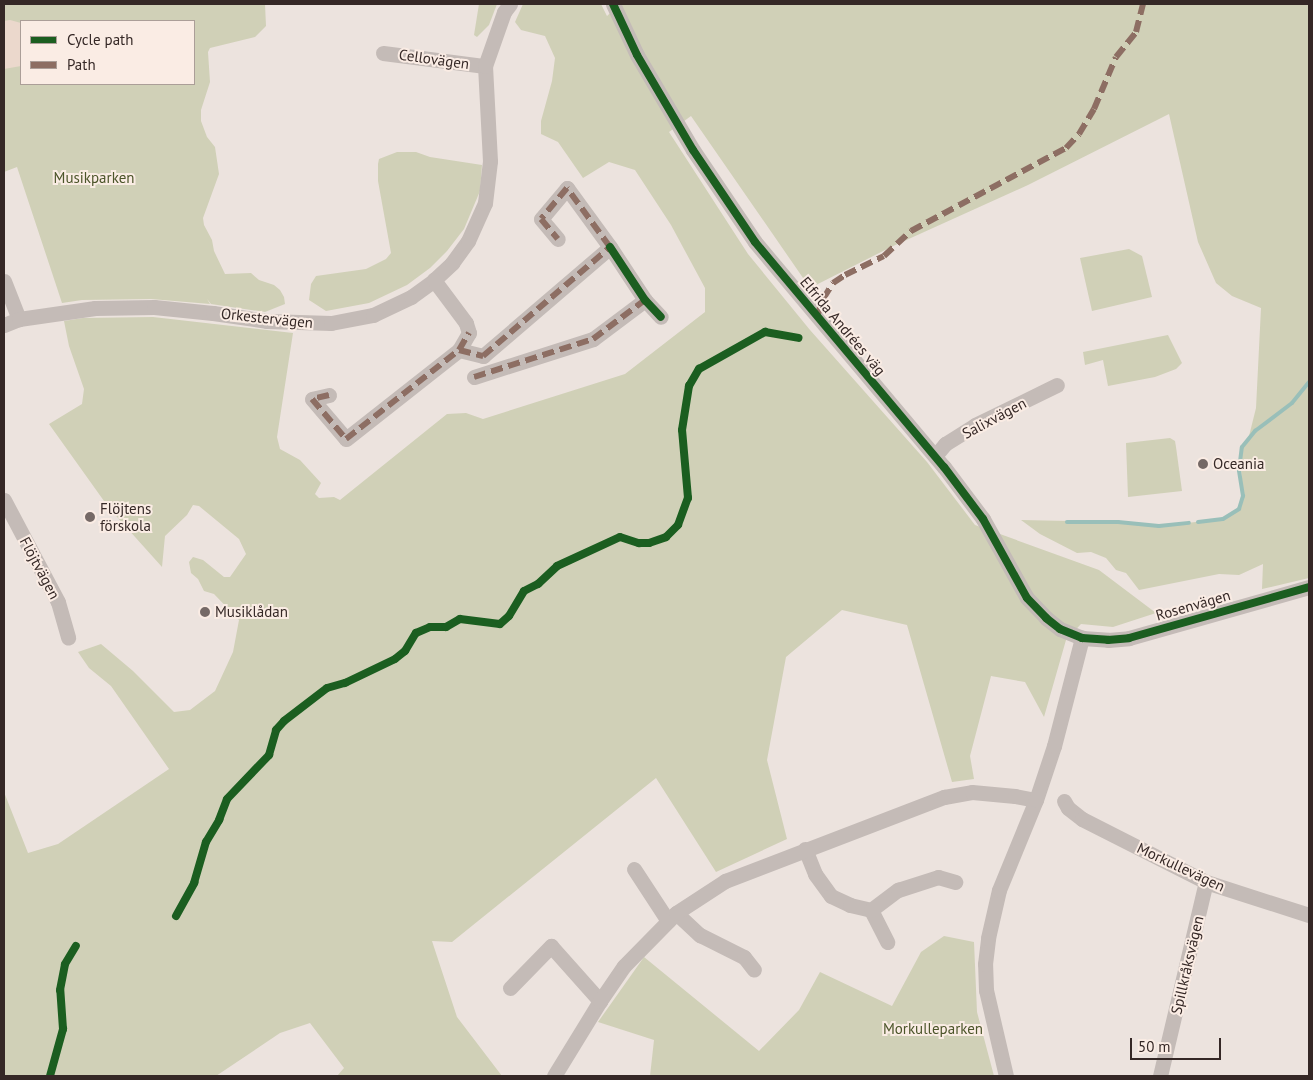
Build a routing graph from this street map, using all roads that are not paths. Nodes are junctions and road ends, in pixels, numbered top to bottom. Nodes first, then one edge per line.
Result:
1 (510, 4) edge
2 (613, 4) edge
3 (383, 53) dead end
4 (485, 66) junction
5 (558, 239) dead end
6 (610, 247) junction
7 (434, 280) junction
8 (4, 281) edge
9 (645, 300) junction
10 (660, 317) dead end
11 (19, 319) junction
12 (4, 325) edge
13 (459, 350) junction
14 (474, 377) dead end
15 (1057, 385) dead end
16 (329, 395) dead end
17 (935, 456) junction
18 (4, 500) edge
19 (1309, 587) edge
20 (68, 638) dead end
21 (1082, 638) junction
22 (1036, 800) junction
23 (1064, 801) dead end
24 (805, 849) junction
25 (634, 869) dead end
26 (955, 882) dead end
27 (1206, 882) junction
28 (871, 910) junction
29 (1309, 915) edge
30 (672, 917) junction
31 (887, 942) dead end
32 (754, 970) dead end
33 (510, 988) dead end
34 (600, 1001) junction
35 (554, 1076) edge
36 (1006, 1076) edge
37 (1160, 1076) edge

1 - 4 street, Orkestervägen
2 - 17 street, Elfrida Andrées väg
3 - 4 street, Cellovägen
4 - 7 street, Orkestervägen
5 - 6 street
6 - 9 street
6 - 13 street
7 - 11 street, Orkestervägen
7 - 13 street
8 - 11 street
9 - 10 street
9 - 14 street
11 - 12 street, Orkestervägen
13 - 16 street
15 - 17 street, Salixvägen
17 - 21 street, Elfrida Andrées väg
18 - 20 street, Flöjtvägen
19 - 21 street, Rosenvägen
21 - 22 street
22 - 24 street
22 - 36 street
23 - 27 street, Morkullevägen
24 - 28 street
24 - 30 street
25 - 30 street
26 - 28 street
27 - 29 street, Morkullevägen
27 - 37 street, Spillkråksvägen
28 - 31 street
30 - 32 street
30 - 34 street
33 - 34 street
34 - 35 street

